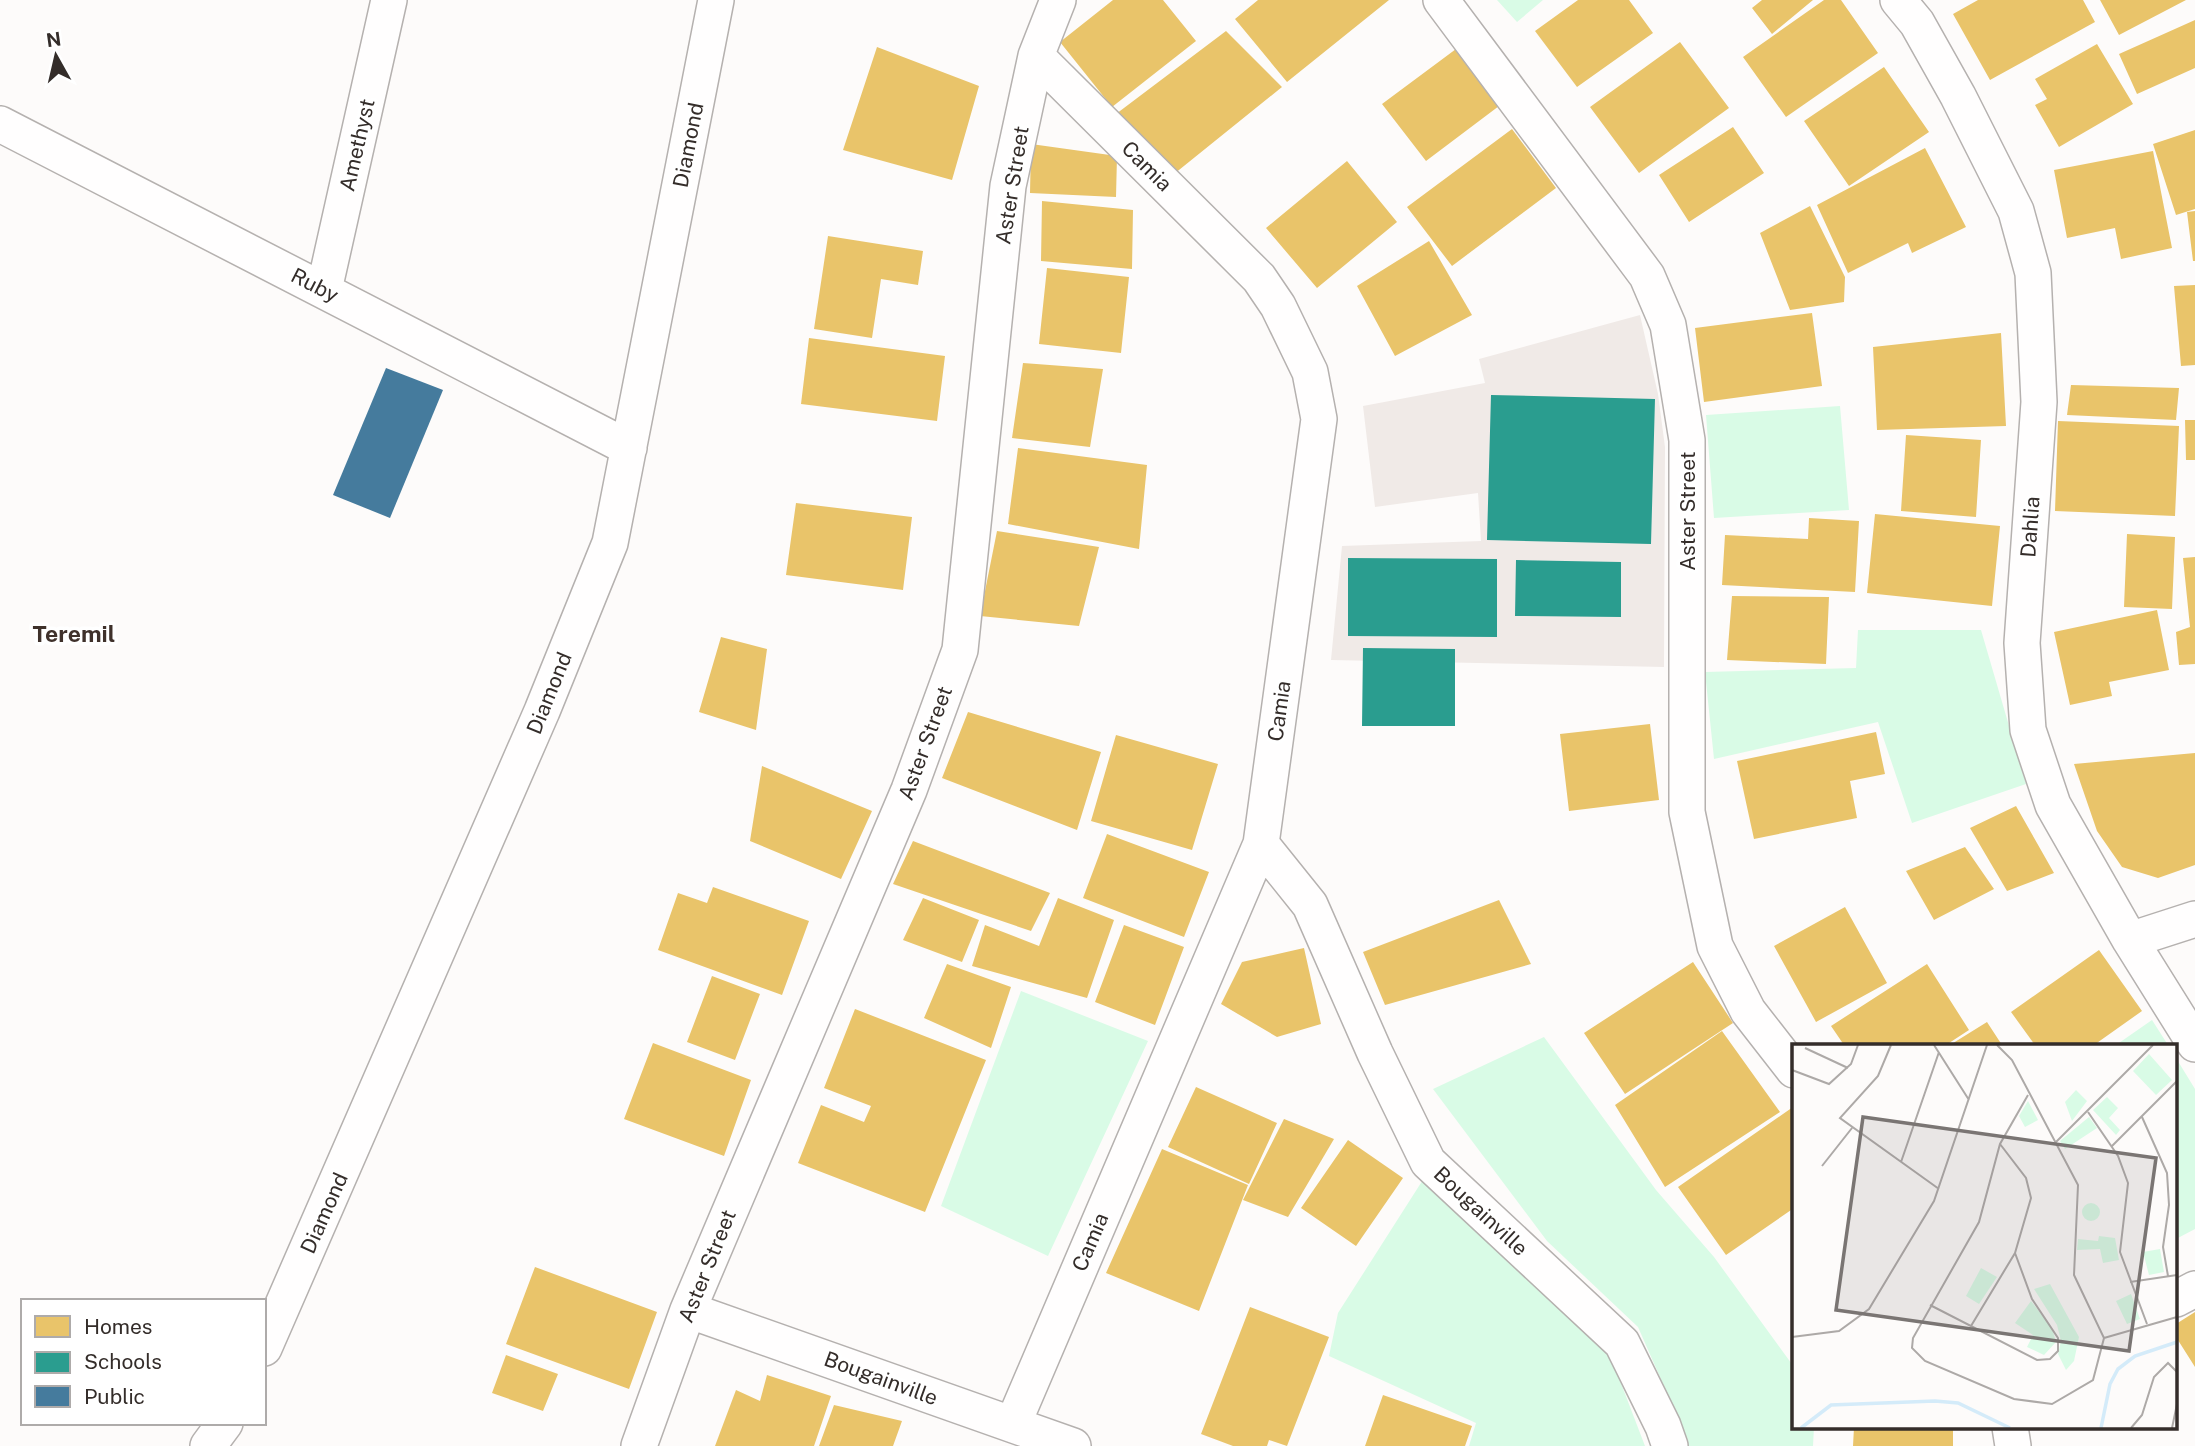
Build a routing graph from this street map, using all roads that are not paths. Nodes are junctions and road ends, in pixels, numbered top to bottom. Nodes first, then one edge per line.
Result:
1 (389, 0) edge
2 (716, 0) edge
3 (1058, 0) edge
4 (1441, 0) edge
5 (1898, 0) edge
6 (1036, 56) junction
7 (0, 124) edge
8 (324, 290) junction
9 (629, 448) junction
10 (1261, 844) junction
11 (2195, 919) edge
12 (2130, 940) junction
13 (2195, 1044) edge
14 (1792, 1067) edge
15 (2195, 1289) edge
16 (2178, 1298) edge
17 (688, 1310) junction
18 (266, 1344) edge
19 (1013, 1424) junction
20 (224, 1425) edge
21 (2010, 1428) edge
22 (208, 1446) edge
23 (639, 1446) edge
24 (1073, 1446) edge
25 (1670, 1446) edge
26 (2013, 1446) edge

1 - 8 street, Amethyst
2 - 9 street, Diamond
3 - 6 street, Aster Street
4 - 14 street, Aster Street
5 - 12 street, Dahlia
6 - 10 street, Camia
6 - 17 street, Aster Street
7 - 8 street, Ruby
8 - 9 street, Ruby
9 - 18 street, Diamond
10 - 19 street, Camia
10 - 25 street, Bougainville
11 - 12 street
12 - 13 street, Dahlia
15 - 16 street
17 - 19 street, Bougainville
17 - 23 street, Aster Street
19 - 24 street, Bougainville
20 - 22 street
21 - 26 street

